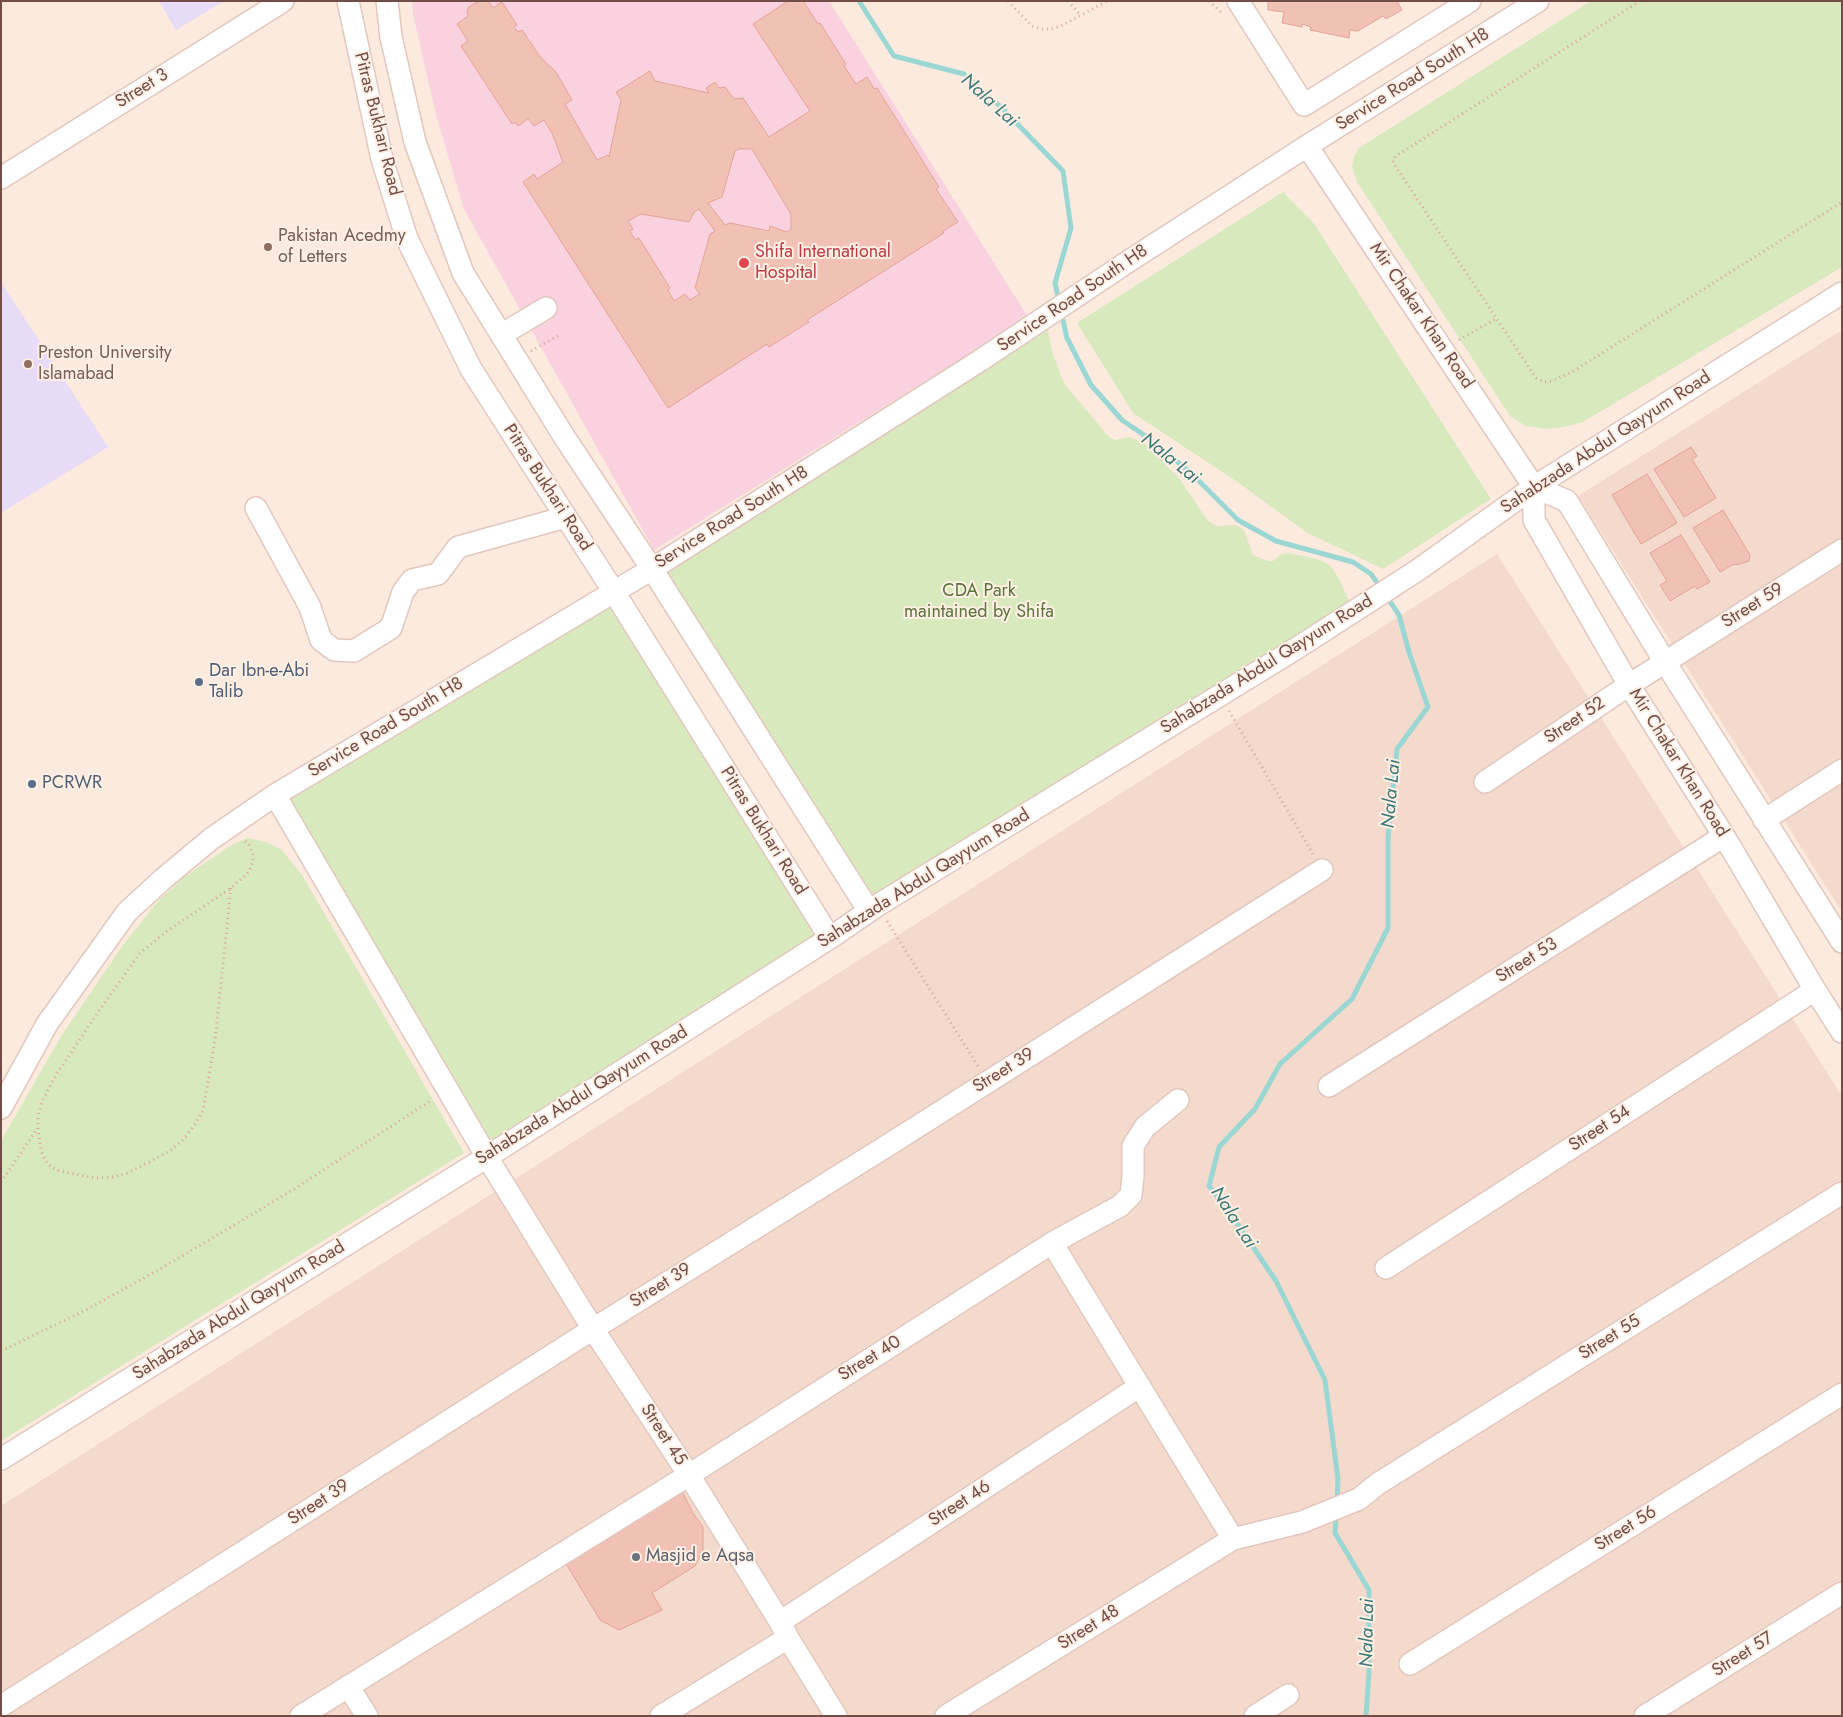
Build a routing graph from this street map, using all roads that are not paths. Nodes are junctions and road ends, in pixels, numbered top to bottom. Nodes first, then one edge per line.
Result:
1 (282, 1) edge
2 (348, 1) edge
3 (387, 1) edge
4 (1238, 1) edge
5 (1470, 1) edge
6 (1538, 1) edge
7 (1307, 146) junction
8 (1, 178) edge
9 (1842, 293) edge
10 (546, 308) dead end
11 (501, 335) junction
12 (1534, 487) junction
13 (256, 508) dead end
14 (566, 517) junction
15 (1842, 550) edge
16 (652, 569) junction
17 (614, 592) junction
18 (1665, 662) junction
19 (1629, 685) junction
20 (1842, 770) edge
21 (1485, 782) dead end
22 (275, 795) junction
23 (1764, 820) junction
24 (1724, 836) junction
25 (1322, 870) road end
26 (873, 908) junction
27 (830, 938) junction
28 (1842, 942) edge
29 (1815, 990) junction
30 (1842, 1032) edge
31 (1329, 1086) dead end
32 (1178, 1100) dead end
33 (1, 1108) edge
34 (487, 1157) junction
35 (1842, 1193) edge
36 (1052, 1243) junction
37 (1386, 1268) dead end
38 (593, 1329) junction
39 (1140, 1386) junction
40 (1842, 1394) edge
41 (1, 1459) edge
42 (689, 1475) junction
43 (1325, 1512) joint
44 (1233, 1540) junction
45 (1842, 1594) edge
46 (784, 1630) junction
47 (1410, 1664) dead end
48 (348, 1686) junction
49 (1288, 1695) dead end
50 (1, 1706) edge
51 (301, 1716) edge
52 (367, 1716) edge
53 (661, 1716) edge
54 (836, 1716) edge
55 (946, 1716) edge
56 (1255, 1716) edge
57 (1645, 1716) edge

1 - 8 street, Street 3
2 - 14 street, Pitras Bukhari Road
3 - 11 street, Pitras Bukhari Road
4 - 5 street
6 - 7 street, Service Road South H8
7 - 12 street, Mir Chakar Khan Road
7 - 16 street, Service Road South H8
9 - 12 street, Sahabzada Abdul Qayyum Road
10 - 11 street
11 - 16 street, Pitras Bukhari Road
12 - 18 street
12 - 19 street, Mir Chakar Khan Road
12 - 26 street, Sahabzada Abdul Qayyum Road
13 - 14 street
14 - 17 street, Pitras Bukhari Road
15 - 18 street, Street 59
16 - 17 street, Service Road South H8
16 - 26 street, Pitras Bukhari Road
17 - 22 street, Service Road South H8
17 - 27 street, Pitras Bukhari Road
18 - 19 street, Street 52
18 - 23 street
19 - 21 street, Street 52
19 - 24 street, Mir Chakar Khan Road
20 - 23 street
22 - 33 street, Service Road South H8
22 - 34 street, Street 45
23 - 28 street
24 - 29 street, Mir Chakar Khan Road
24 - 31 street, Street 53
25 - 38 street, Street 39
26 - 27 street, Sahabzada Abdul Qayyum Road
27 - 34 street, Sahabzada Abdul Qayyum Road
29 - 30 street, Mir Chakar Khan Road
29 - 37 street, Street 54
32 - 36 street, Street 40
34 - 38 street, Street 45
34 - 41 street, Sahabzada Abdul Qayyum Road
35 - 43 street, Street 55
36 - 39 street
36 - 42 street, Street 40
38 - 42 street, Street 45
38 - 50 street, Street 39
39 - 44 street
39 - 46 street, Street 46
40 - 47 street, Street 56
42 - 46 street, Street 45
42 - 48 street, Street 40
43 - 44 street, Street 48
44 - 55 street, Street 48
45 - 57 street, Street 57
46 - 53 street, Street 46
46 - 54 street, Street 45
48 - 51 street, Street 40
48 - 52 street
49 - 56 street

